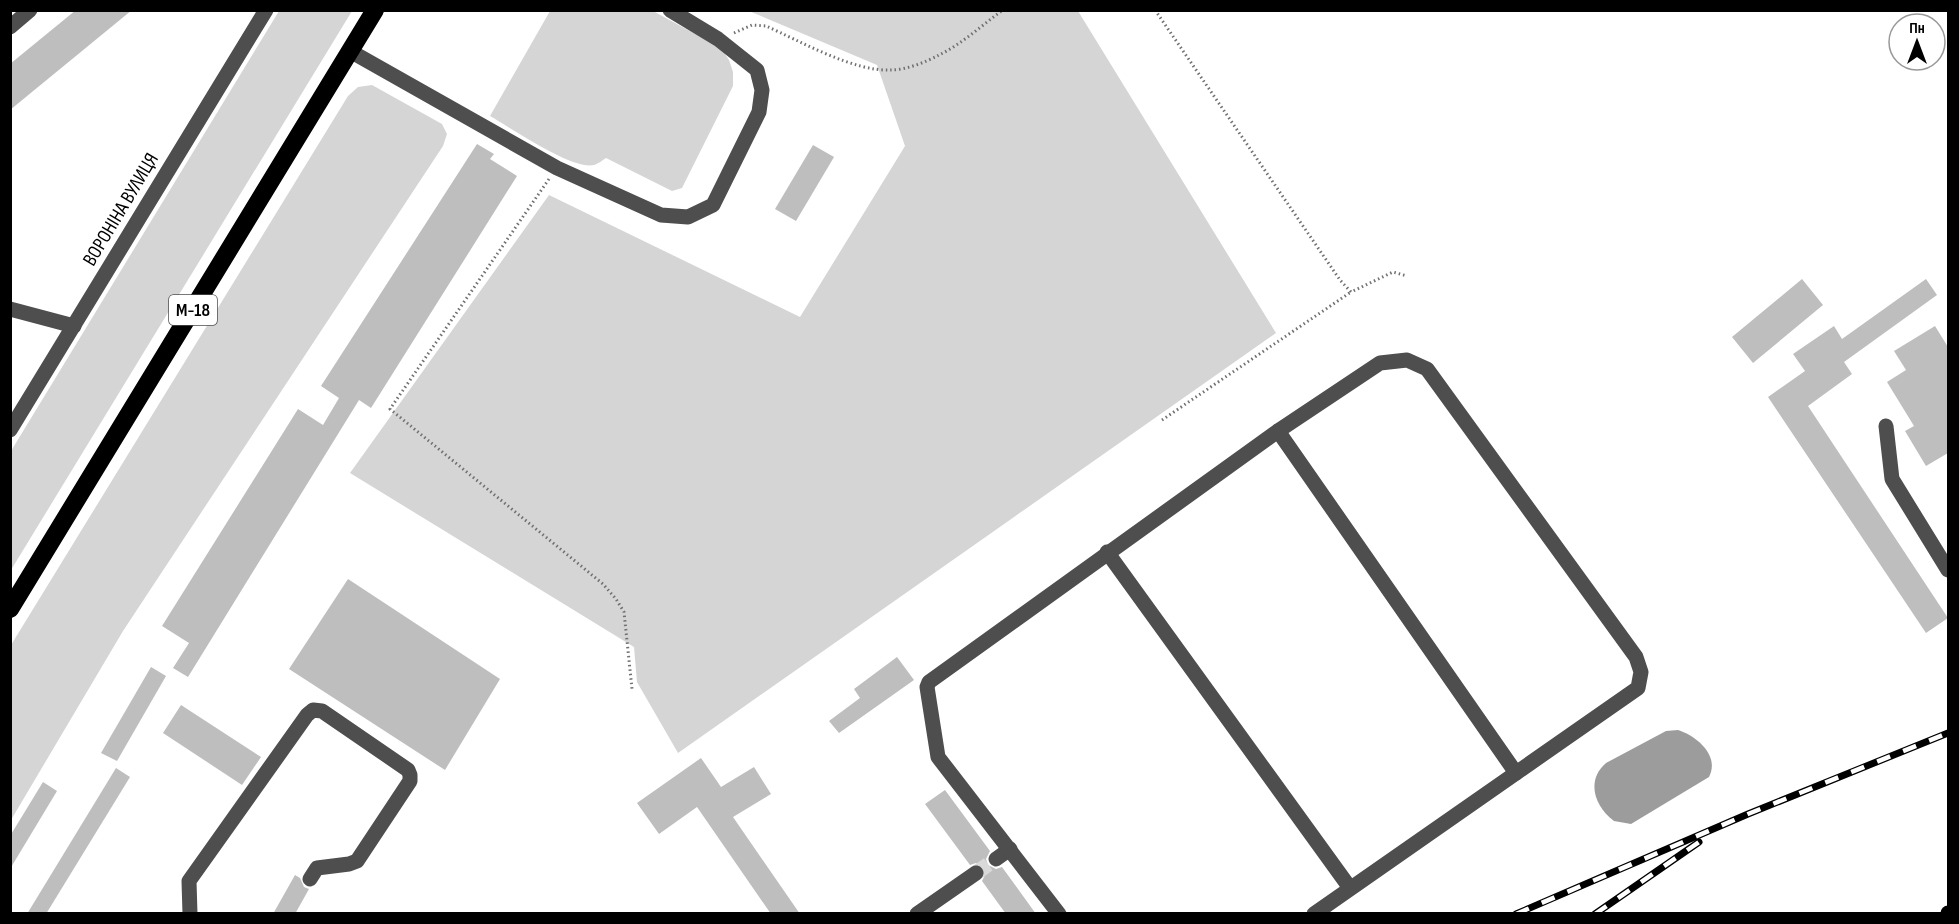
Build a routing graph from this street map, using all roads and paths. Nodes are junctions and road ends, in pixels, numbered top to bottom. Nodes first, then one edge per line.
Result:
1 (30, 10) edge
2 (266, 10) edge
3 (375, 10) edge
4 (670, 10) edge
5 (1003, 10) edge
6 (1155, 10) edge
7 (10, 27) edge
8 (718, 39) junction
9 (350, 51) junction
10 (557, 168) junction
11 (1407, 276) dead end
12 (1351, 292) junction
13 (10, 309) edge
14 (74, 326) junction
15 (1162, 420) dead end
16 (1886, 426) dead end
17 (10, 430) edge
18 (1278, 431) junction
19 (1107, 552) junction
20 (1948, 570) edge
21 (10, 609) edge
22 (632, 689) dead end
23 (1515, 773) junction
24 (1010, 849) junction
25 (996, 859) tunnel mouth
26 (976, 873) tunnel mouth
27 (310, 879) dead end
28 (1350, 888) junction
29 (189, 914) edge
30 (917, 914) edge
31 (1059, 914) edge
32 (1314, 914) edge

1 - 7 street
2 - 14 street, ВОРОНІНА ВУЛИЦЯ
3 - 9 highway, М-18
4 - 8 street
5 - 8 path
6 - 12 path
8 - 10 street
9 - 10 street
9 - 21 highway, М-18
10 - 22 path
11 - 12 path
12 - 15 path
13 - 14 street
14 - 17 street, ВОРОНІНА ВУЛИЦЯ
16 - 20 street
18 - 19 street
18 - 23 street
18 - 23 street
19 - 24 street
19 - 28 street
23 - 28 street
24 - 25 street
24 - 31 street
26 - 30 street
27 - 29 street
28 - 32 street

